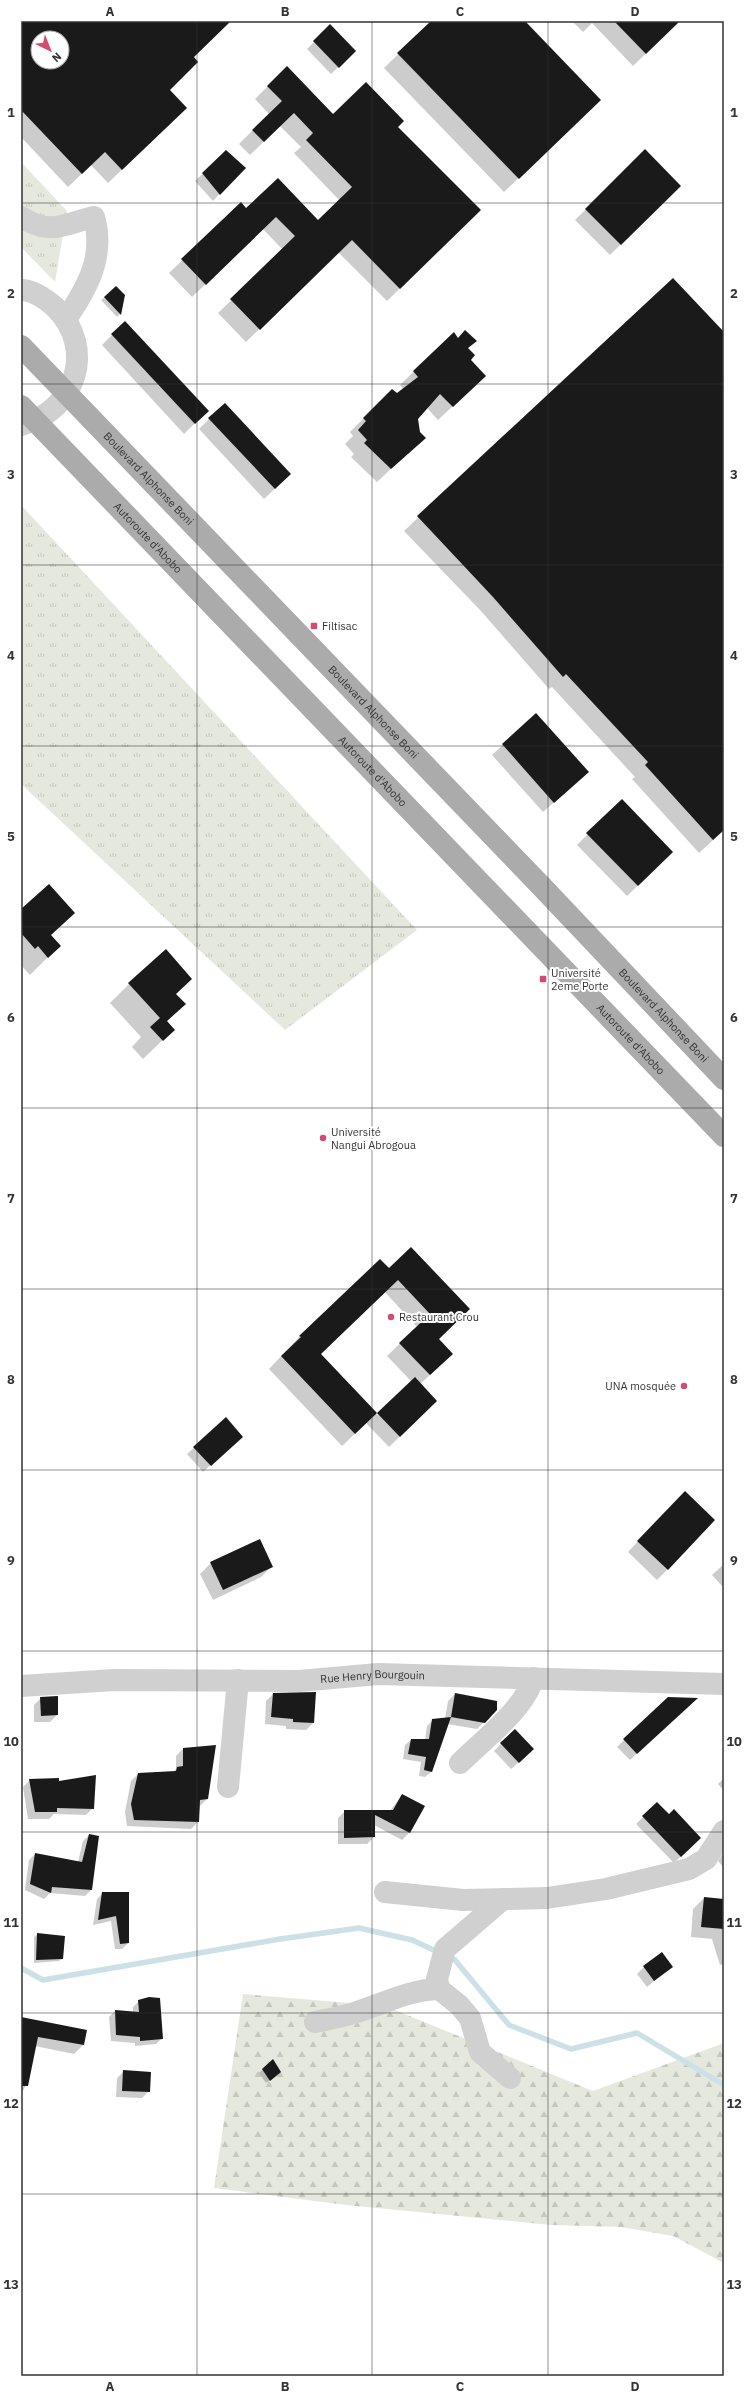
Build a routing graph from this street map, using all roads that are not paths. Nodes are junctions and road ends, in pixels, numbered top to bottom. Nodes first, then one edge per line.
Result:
1 (21, 217) edge
2 (21, 290) edge
3 (66, 319) junction
4 (21, 346) edge
5 (68, 393) junction
6 (26, 417) edge
7 (724, 1079) edge
8 (724, 1136) edge
9 (533, 1678) junction
10 (238, 1680) junction
11 (724, 1684) edge
12 (21, 1686) edge
13 (460, 1763) dead end
14 (228, 1787) dead end
15 (724, 1831) edge
16 (385, 1892) dead end
17 (503, 1899) junction
18 (438, 1984) junction
19 (315, 2022) dead end
20 (510, 2078) dead end

1 - 3 street
2 - 3 street
3 - 5 street
4 - 5 main road, Boulevard Alphonse Boni
5 - 6 street
5 - 7 main road, Boulevard Alphonse Boni
6 - 8 main road, Autoroute d'Abobo
9 - 10 street, Rue Henry Bourgouin
9 - 11 street, Rue Henry Bourgouin
9 - 13 street
10 - 12 street, Rue Henry Bourgouin
10 - 14 street
15 - 17 street
16 - 17 street
17 - 18 street
18 - 19 street
18 - 20 street

